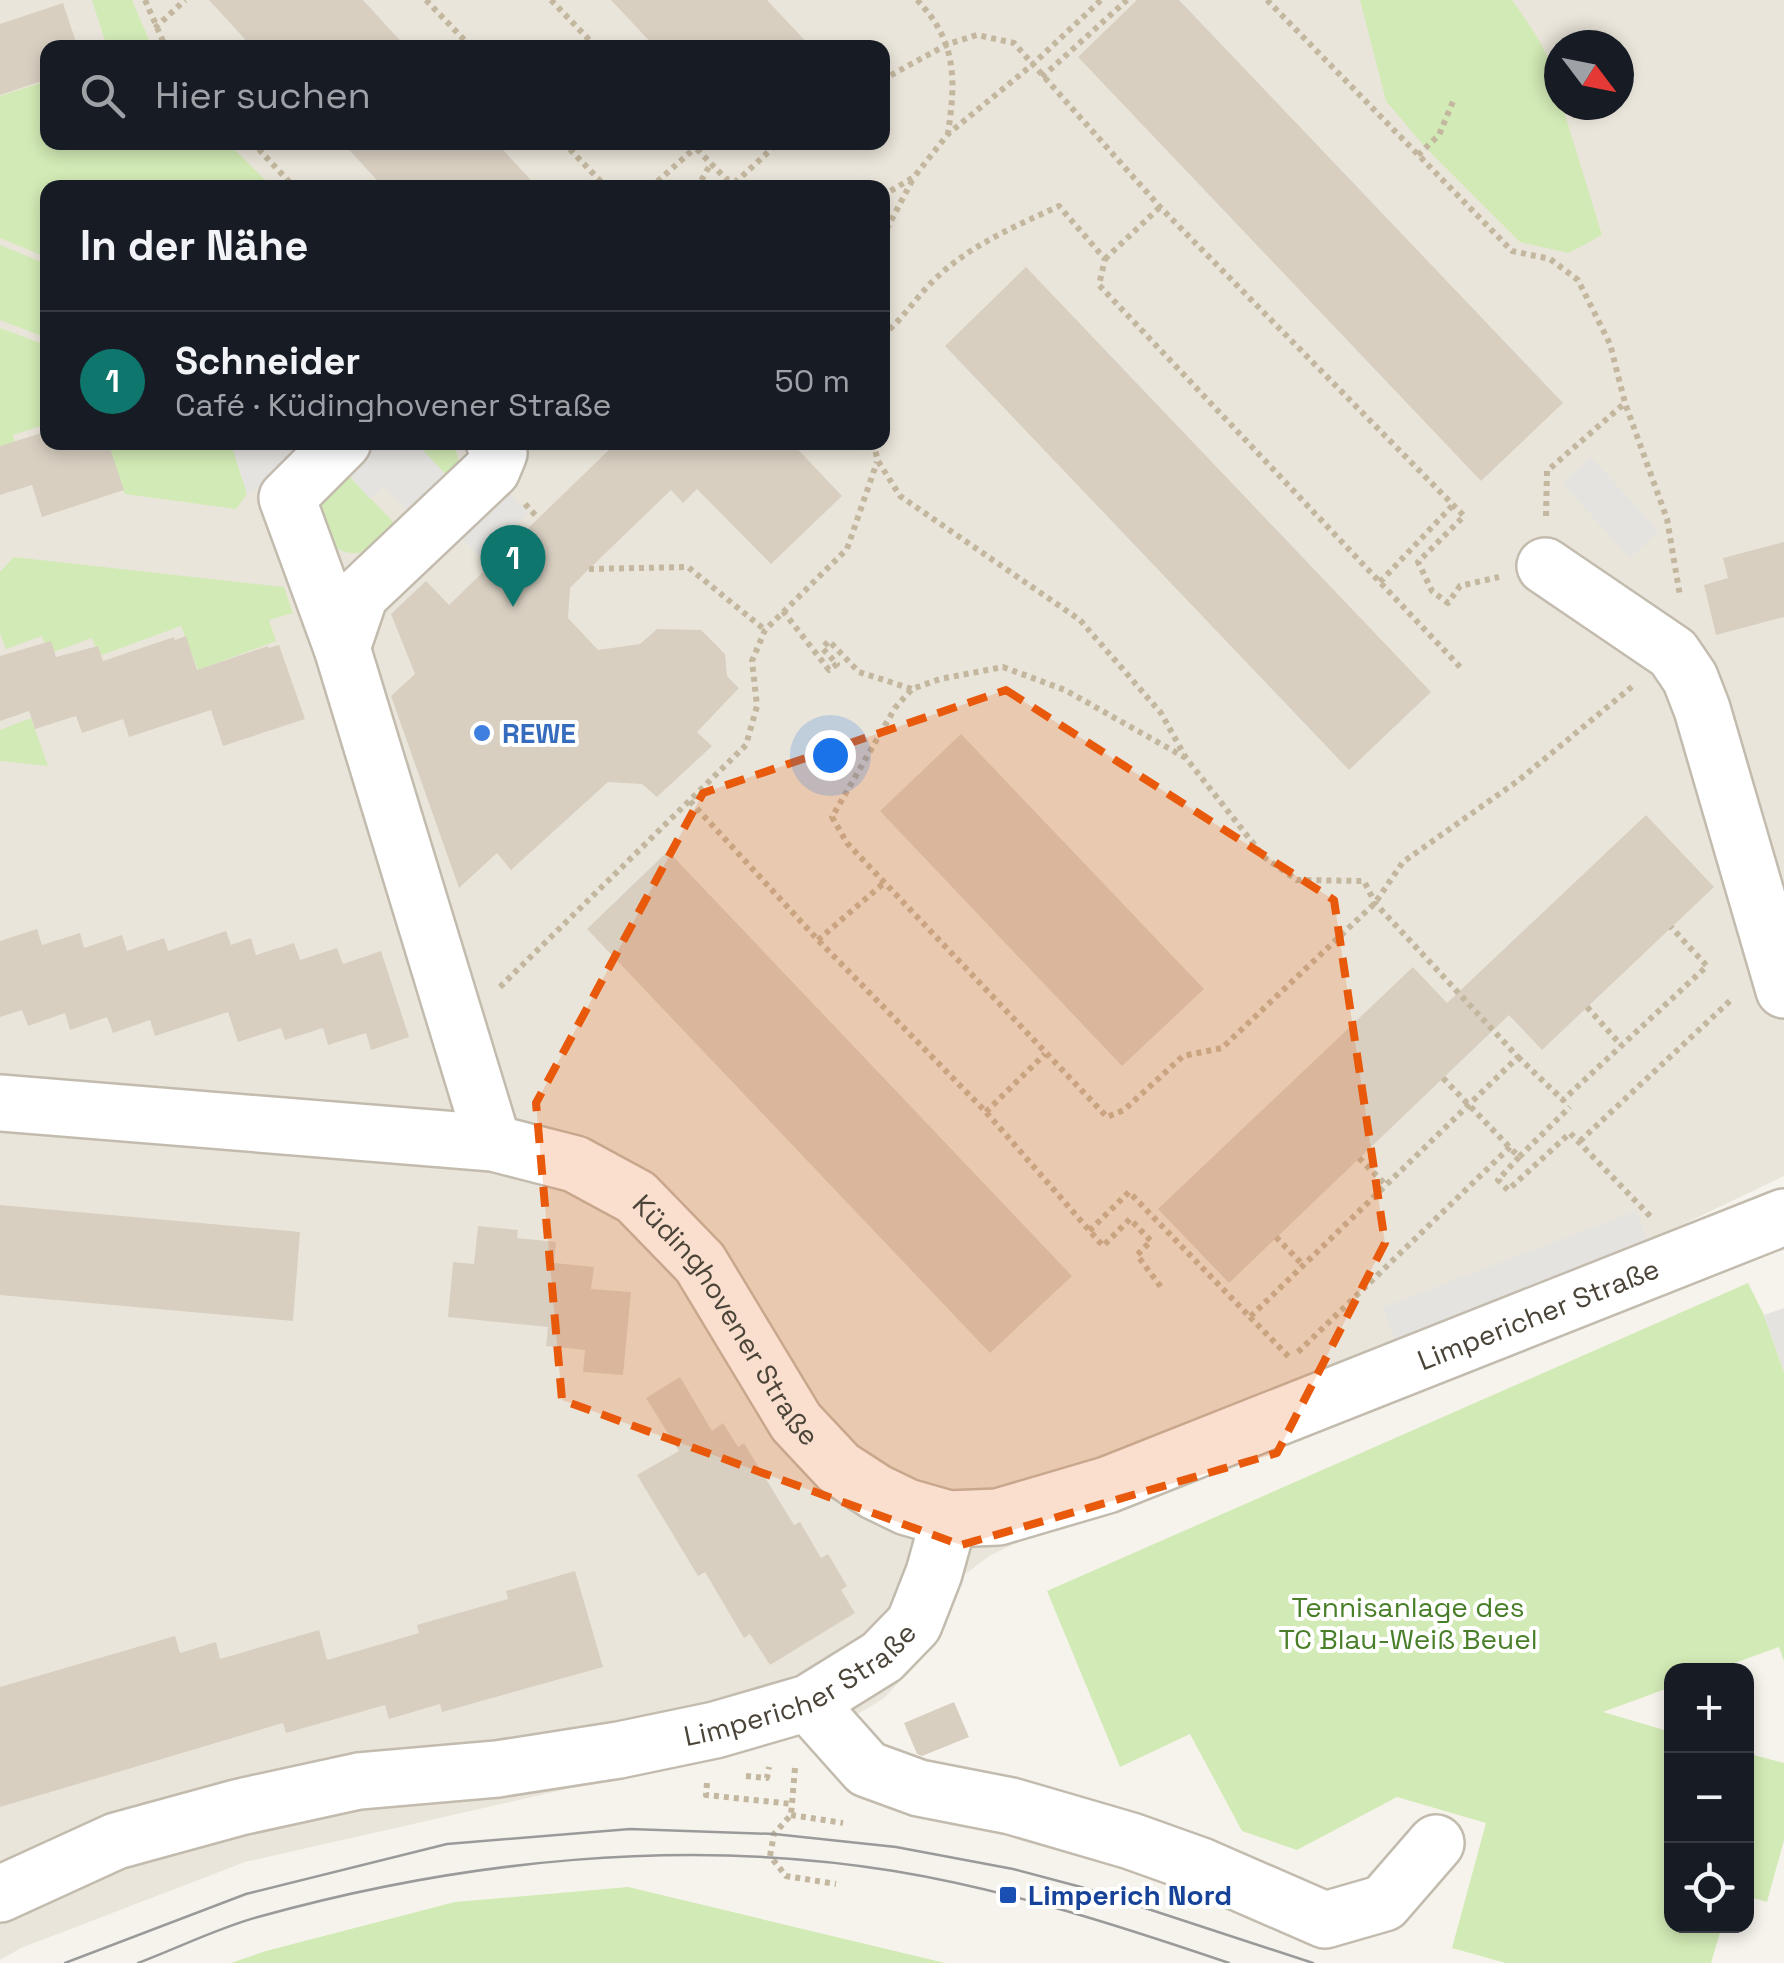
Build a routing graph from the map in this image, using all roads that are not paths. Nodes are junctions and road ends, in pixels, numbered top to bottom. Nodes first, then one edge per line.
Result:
1 (335, 450) edge
2 (498, 450) edge
3 (1546, 566) road end
4 (342, 648) junction
5 (1779, 975) edge
6 (0, 1103) edge
7 (493, 1143) junction
8 (1784, 1217) edge
9 (949, 1519) junction
10 (808, 1703) junction
11 (1436, 1842) dead end
12 (0, 1894) edge

1 - 4 street
2 - 4 street
3 - 5 street
4 - 7 street
6 - 7 street, Küdinghovener Straße
7 - 9 street, Küdinghovener Straße
8 - 9 street, Limpericher Straße
9 - 10 street, Limpericher Straße
10 - 11 street
10 - 12 street, Limpericher Straße

